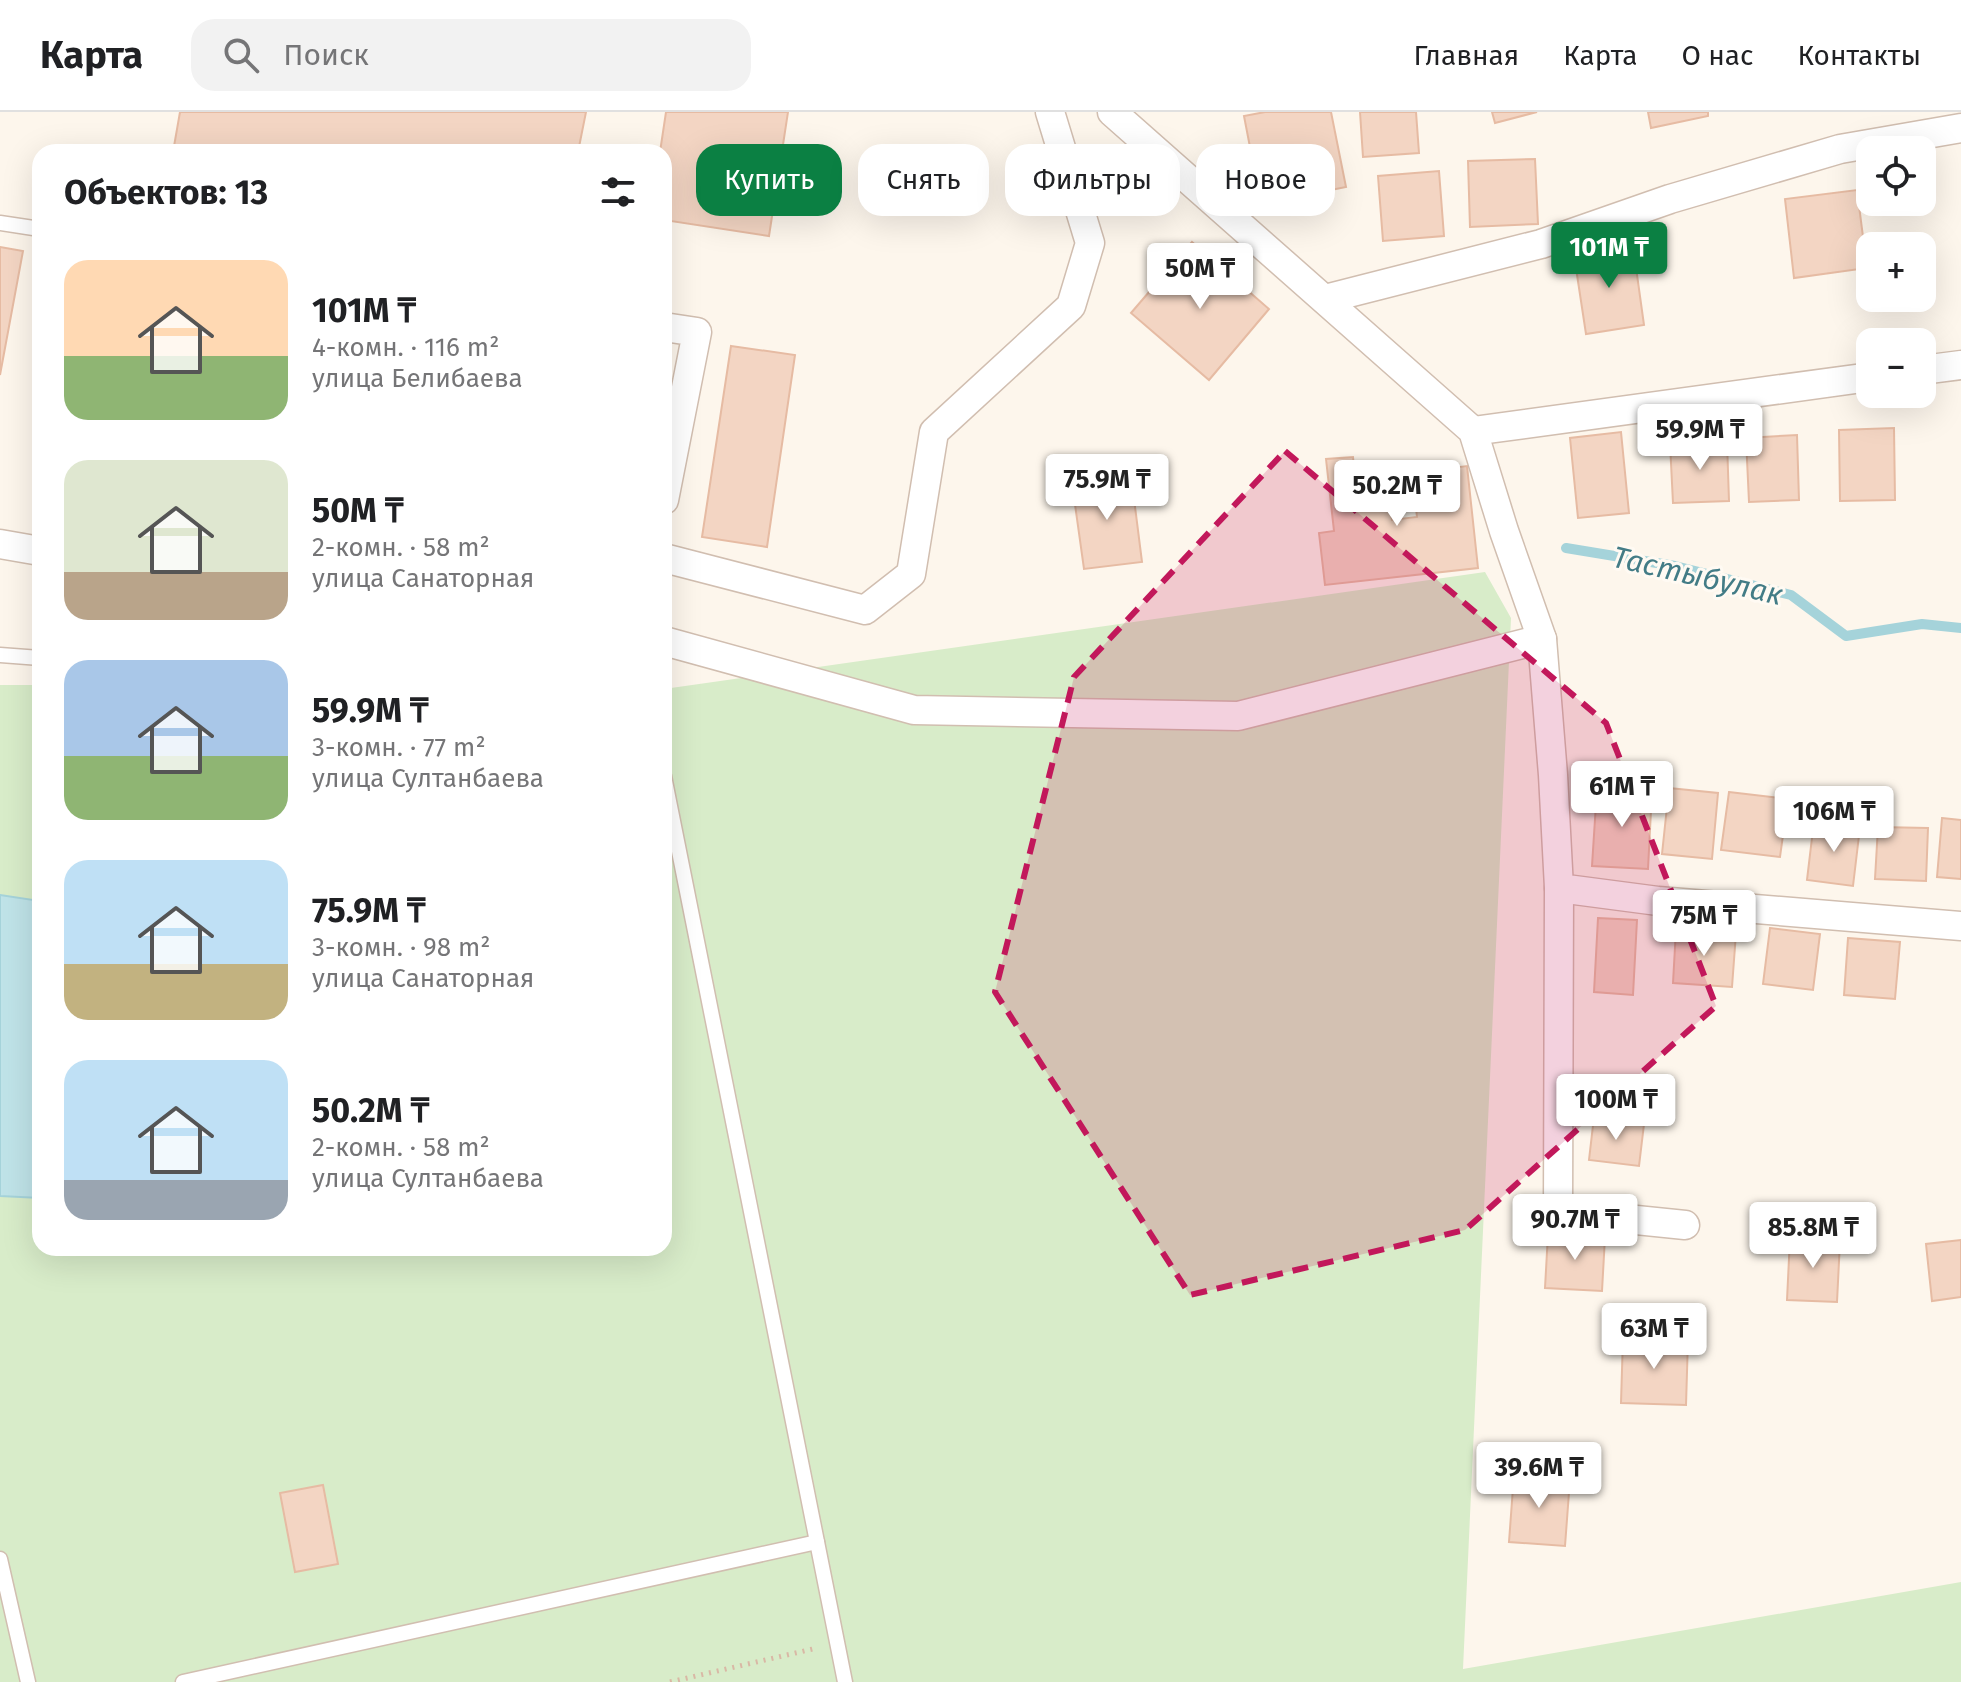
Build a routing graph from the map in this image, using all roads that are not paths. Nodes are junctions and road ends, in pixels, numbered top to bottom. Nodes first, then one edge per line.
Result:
1 (1050, 112) edge
2 (1112, 112) edge
3 (1961, 128) edge
4 (0, 223) edge
5 (32, 228) edge
6 (1325, 299) junction
7 (672, 328) edge
8 (1961, 365) edge
9 (1936, 368) edge
10 (1856, 379) edge
11 (1473, 431) junction
12 (672, 459) edge
13 (0, 544) edge
14 (32, 550) edge
15 (672, 560) edge
16 (1542, 639) junction
17 (672, 643) edge
18 (0, 655) edge
19 (32, 657) edge
20 (672, 816) edge
21 (1566, 889) junction
22 (1961, 926) edge
23 (1685, 1225) dead end
24 (817, 1542) junction
25 (0, 1559) edge
26 (28, 1682) edge
27 (183, 1682) edge
28 (845, 1682) edge

1 - 15 street
2 - 6 street
3 - 6 street
4 - 5 lane
6 - 11 street
7 - 12 street
8 - 9 street
10 - 11 street
11 - 16 street
13 - 14 street
16 - 17 street
16 - 21 street
18 - 19 lane
20 - 24 lane
21 - 22 street
21 - 23 street
24 - 27 lane
24 - 28 lane
25 - 26 lane

